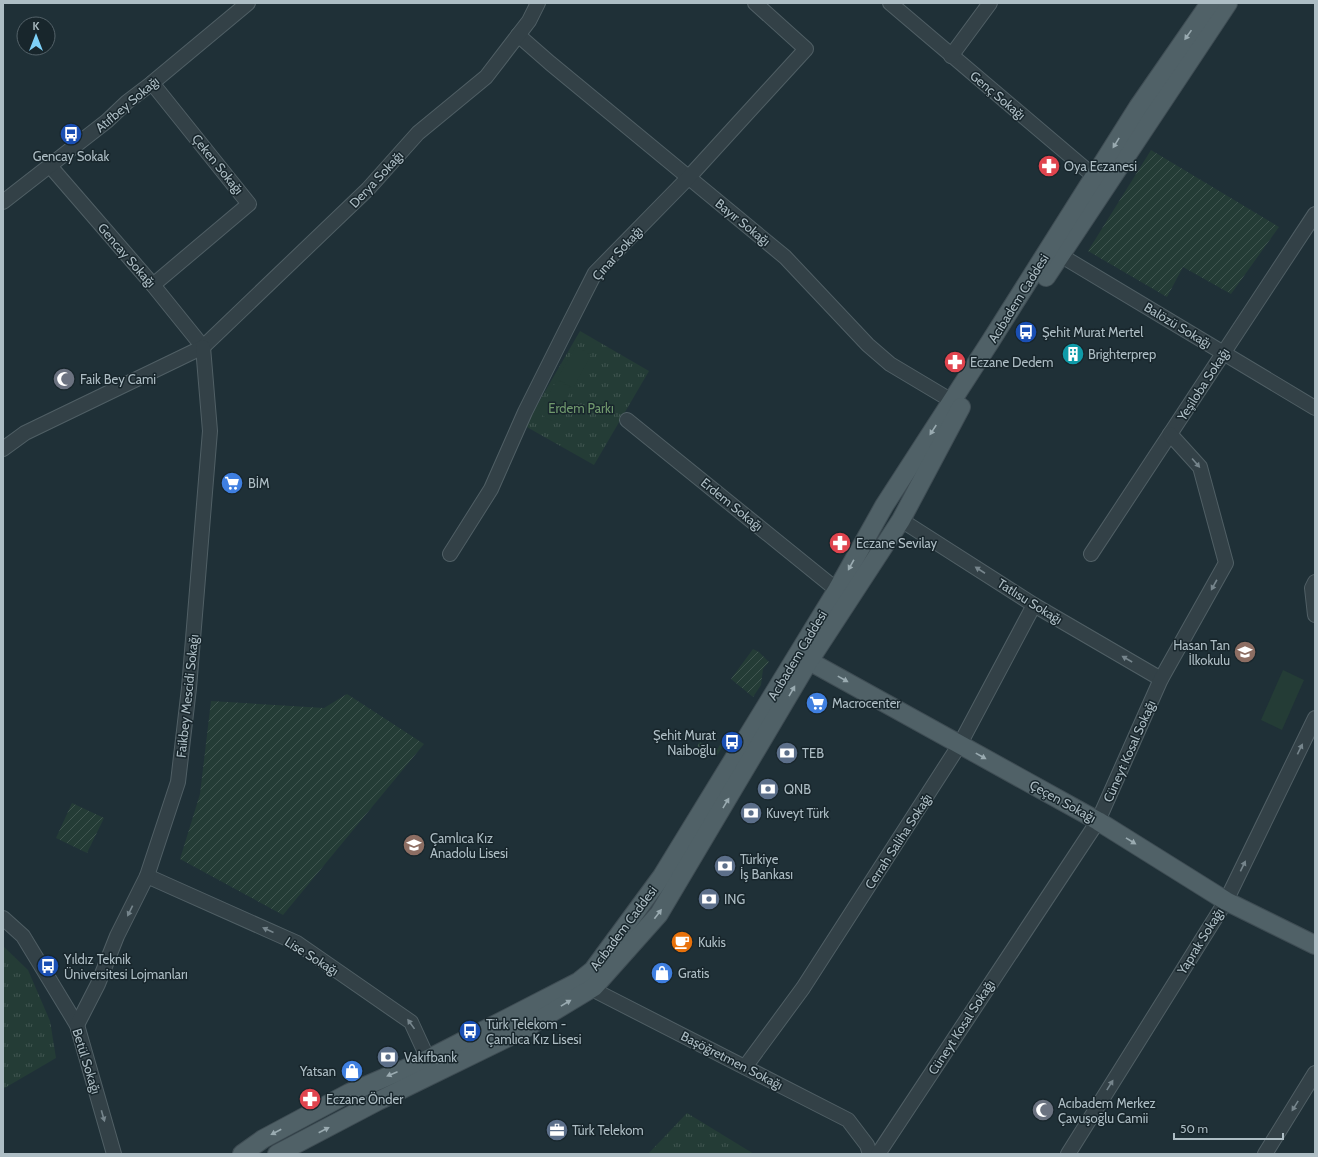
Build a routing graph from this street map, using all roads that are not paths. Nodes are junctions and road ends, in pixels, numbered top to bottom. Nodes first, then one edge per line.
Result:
1 (248, 3) edge
2 (538, 3) edge
3 (755, 3) edge
4 (890, 3) edge
5 (990, 3) edge
6 (1210, 3) edge
7 (1228, 3) edge
8 (518, 35) junction
9 (951, 56) junction
10 (152, 82) junction
11 (50, 166) junction
12 (689, 177) junction
13 (1099, 183) junction
14 (3, 202) edge
15 (1314, 216) edge
16 (1060, 255) junction
17 (153, 285) junction
18 (203, 347) junction
19 (1224, 352) junction
20 (954, 408) junction
21 (1315, 408) edge
22 (627, 420) dead end
23 (1170, 434) junction
24 (3, 449) edge
25 (901, 520) junction
26 (450, 554) dead end
27 (1091, 554) dead end
28 (1315, 582) edge
29 (837, 590) junction
30 (1034, 605) junction
31 (1315, 615) edge
32 (809, 660) junction
33 (1161, 679) junction
34 (1315, 718) edge
35 (960, 744) junction
36 (1098, 821) junction
37 (147, 876) junction
38 (1226, 900) junction
39 (3, 918) edge
40 (1315, 946) edge
41 (585, 985) junction
42 (77, 1025) junction
43 (428, 1059) junction
44 (746, 1067) junction
45 (1315, 1073) edge
46 (114, 1154) edge
47 (242, 1154) edge
48 (277, 1154) edge
49 (870, 1154) edge
50 (878, 1154) edge
51 (1068, 1154) edge
52 (1265, 1154) edge

1 - 10 street, Atıfbey Sokağı
2 - 8 street, Derya Sokağı
3 - 12 street, Çınar Sokağı
4 - 9 street, Genç Sokağı
5 - 9 street
6 -> 13 main road, Acıbadem Caddesi
7 - 13 main road, Acıbadem Caddesi
8 - 12 street, Bayır Sokağı
8 - 18 street, Derya Sokağı
9 - 13 street, Genç Sokağı
10 - 11 street, Atıfbey Sokağı
10 - 17 street, Çeken Sokağı
11 - 14 street, Atıfbey Sokağı
11 - 17 street, Gencay Sokağı
12 - 20 street, Bayır Sokağı
12 - 26 street, Çınar Sokağı
13 - 16 main road, Acıbadem Caddesi
13 - 20 main road, Acıbadem Caddesi
15 - 19 street, Yeşiloba Sokağı
16 - 19 street, Balözü Sokağı
16 - 20 main road, Acıbadem Caddesi
17 - 18 street, Gencay Sokağı
18 - 24 street, Derya Sokağı
18 - 37 street, Faikbey Mescidi Sokağı
19 - 21 street, Balözü Sokağı
19 - 23 street, Yeşiloba Sokağı
20 - 25 main road, Acıbadem Caddesi
20 -> 29 main road, Acıbadem Caddesi
22 - 29 street, Erdem Sokağı
23 - 27 street, Yeşiloba Sokağı
23 -> 33 street, Cüneyt Kosal Sokağı
30 -> 25 street, Tatlısu Sokağı
25 - 32 main road, Acıbadem Caddesi
28 - 31 street
29 - 41 main road, Acıbadem Caddesi
33 -> 30 street, Tatlısu Sokağı
30 - 35 street, Cerrah Saliha Sokağı
32 -> 35 main road, Çeçen Sokağı
41 -> 32 main road, Acıbadem Caddesi
33 - 36 street, Cüneyt Kosal Sokağı
38 -> 34 street, Yaprak Sokağı
35 -> 36 main road, Çeçen Sokağı
35 - 44 street, Cerrah Saliha Sokağı
36 -> 38 main road, Çeçen Sokağı
36 - 50 street, Cüneyt Kosal Sokağı
37 -> 42 street, Faikbey Mescidi Sokağı
43 -> 37 street, Lise Sokağı
38 - 40 main road, Çeçen Sokağı
51 -> 38 street, Yaprak Sokağı
39 - 42 street, Betül Sokağı
41 - 43 main road, Acıbadem Caddesi
41 - 44 street, Başöğretmen Sokağı
48 -> 41 main road, Acıbadem Caddesi
42 -> 46 street, Betül Sokağı
43 -> 47 main road, Acıbadem Caddesi
44 - 49 street, Başöğretmen Sokağı
45 -> 52 street

